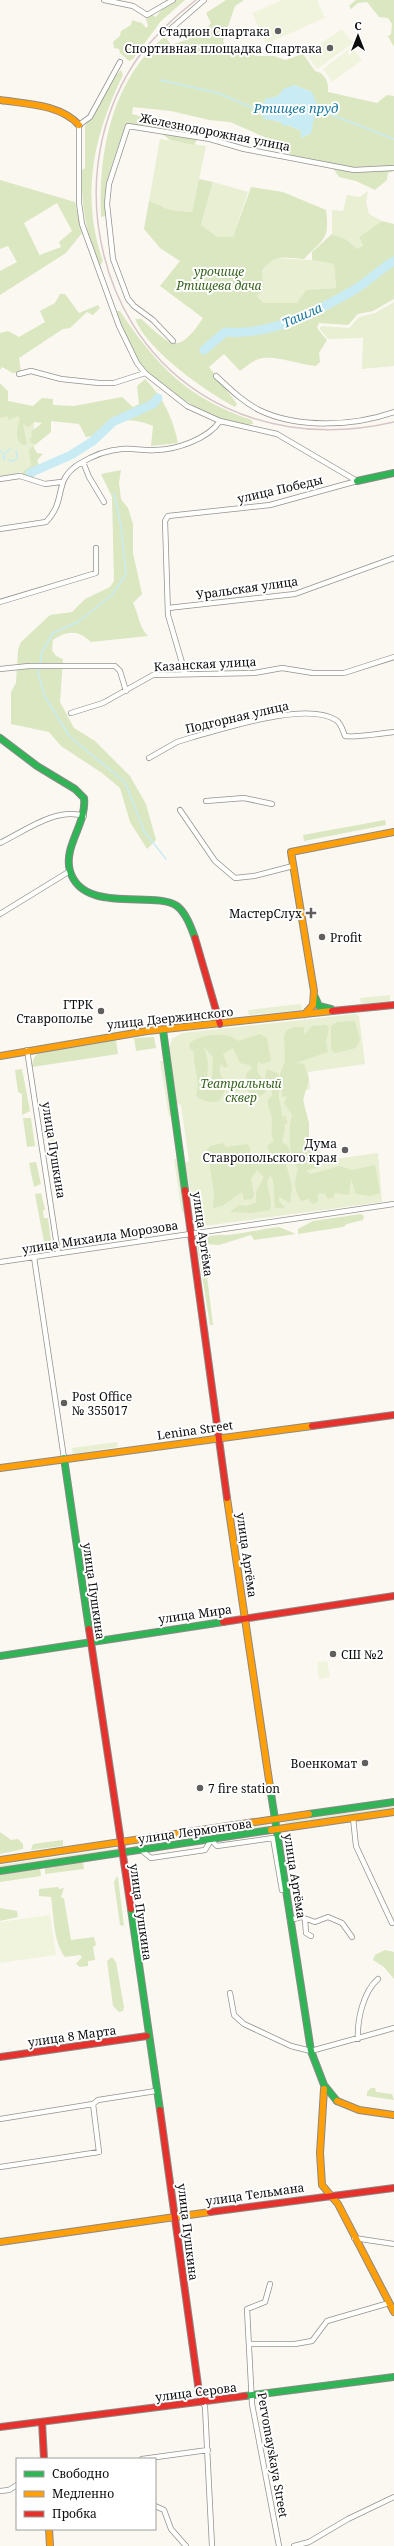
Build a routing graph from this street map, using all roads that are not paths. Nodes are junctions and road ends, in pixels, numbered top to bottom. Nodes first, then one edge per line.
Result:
1 (104, 0) edge
2 (173, 0) edge
3 (204, 0) edge
4 (166, 33) dead end
5 (120, 62) dead end
6 (0, 100) edge
7 (79, 125) junction
8 (394, 168) edge
9 (173, 341) dead end
10 (145, 373) junction
11 (19, 374) dead end
12 (216, 376) dead end
13 (394, 412) edge
14 (220, 421) junction
15 (83, 462) junction
16 (394, 473) edge
17 (0, 479) edge
18 (357, 481) junction
19 (61, 482) junction
20 (104, 502) dead end
21 (0, 529) edge
22 (96, 548) dead end
23 (394, 558) edge
24 (0, 602) edge
25 (168, 608) junction
26 (394, 657) edge
27 (0, 669) edge
28 (185, 673) junction
29 (126, 691) junction
30 (71, 714) dead end
31 (394, 732) edge
32 (0, 738) edge
33 (149, 758) dead end
34 (206, 801) dead end
35 (272, 804) dead end
36 (180, 810) dead end
37 (84, 816) junction
38 (394, 832) edge
39 (0, 843) edge
40 (293, 866) junction
41 (70, 871) junction
42 (0, 914) edge
43 (314, 991) junction
44 (394, 1005) edge
45 (344, 1010) junction
46 (305, 1014) junction
47 (220, 1024) junction
48 (163, 1030) junction
49 (27, 1050) junction
50 (0, 1056) edge
51 (394, 1204) edge
52 (192, 1233) junction
53 (58, 1253) junction
54 (34, 1257) junction
55 (0, 1262) edge
56 (394, 1415) edge
57 (219, 1437) junction
58 (64, 1458) junction
59 (0, 1468) edge
60 (394, 1596) edge
61 (244, 1618) junction
62 (90, 1641) junction
63 (0, 1656) edge
64 (394, 1802) edge
65 (394, 1812) edge
66 (353, 1818) junction
67 (275, 1819) junction
68 (277, 1830) junction
69 (211, 1840) junction
70 (120, 1842) junction
71 (141, 1850) junction
72 (121, 1853) junction
73 (0, 1860) edge
74 (0, 1871) edge
75 (286, 1889) junction
76 (305, 1919) junction
77 (290, 1920) junction
78 (392, 1923) dead end
79 (311, 1936) dead end
80 (352, 1937) dead end
81 (378, 1979) dead end
82 (230, 1993) dead end
83 (394, 2028) edge
84 (147, 2036) junction
85 (358, 2039) junction
86 (311, 2051) junction
87 (0, 2057) edge
88 (324, 2089) junction
89 (156, 2091) junction
90 (93, 2104) junction
91 (394, 2115) edge
92 (0, 2119) edge
93 (0, 2167) edge
94 (394, 2188) edge
95 (328, 2195) junction
96 (176, 2217) junction
97 (354, 2238) junction
98 (0, 2242) edge
99 (394, 2244) edge
100 (270, 2284) dead end
101 (390, 2303) junction
102 (394, 2312) edge
103 (250, 2344) junction
104 (394, 2377) edge
105 (252, 2396) junction
106 (203, 2402) junction
107 (42, 2422) junction
108 (0, 2427) edge
109 (208, 2450) junction
110 (44, 2458) edge
111 (149, 2458) edge
112 (16, 2486) edge
113 (0, 2491) edge
114 (394, 2497) edge
115 (156, 2506) edge
116 (49, 2530) edge
117 (50, 2546) edge
118 (186, 2546) edge
119 (212, 2546) edge
120 (279, 2546) edge
121 (294, 2546) edge

1 - 2 street
3 - 4 street
5 - 7 street
6 - 7 main road
7 - 10 street
8 - 9 street, Железнодорожная улица
10 - 11 street
10 - 14 street
12 - 13 street
14 - 15 street
14 - 18 street
15 - 19 street
15 - 20 street
16 - 18 main road, улица Победы
17 - 19 street
18 - 25 street, улица Победы
19 - 21 street
22 - 24 street
23 - 25 street, Уральская улица
25 - 28 street
26 - 28 street, Казанская улица
27 - 29 street
28 - 29 street, Казанская улица
29 - 30 street, Казанская улица
31 - 33 street, Подгорная улица
32 - 37 main road
34 - 35 street
36 - 40 street
37 - 39 street
37 - 41 main road
38 - 40 main road
40 - 43 main road
41 - 42 street
41 - 47 main road
43 - 45 main road, улица Дзержинского
43 - 46 main road
44 - 45 main road, улица Дзержинского
45 - 46 main road, улица Дзержинского
46 - 47 main road, улица Дзержинского
47 - 48 main road, улица Дзержинского
48 - 49 main road, улица Дзержинского
48 - 52 main road, улица Артёма
49 - 50 main road, улица Дзержинского
49 - 53 street, улица Пушкина
51 - 52 street, улица Михаила Морозова
52 - 53 street, улица Михаила Морозова
52 - 57 main road, улица Артёма
53 - 54 street, улица Михаила Морозова
54 - 55 street, улица Михаила Морозова
54 - 58 street, улица Пушкина
56 - 57 main road, Lenina Street
57 - 58 main road, Lenina Street
57 - 61 main road, улица Артёма
58 - 59 main road, Lenina Street
58 - 62 main road, улица Пушкина
60 - 61 main road, улица Мира
61 - 62 main road, улица Мира
61 - 67 main road, улица Артёма
62 - 63 main road, улица Мира
62 - 70 main road, улица Пушкина
64 - 67 main road, улица Лермонтова
65 - 66 main road, улица Лермонтова
66 - 68 main road, улица Лермонтова
66 - 78 street
67 - 68 main road, улица Артёма
67 - 70 main road, улица Лермонтова
68 - 69 main road, улица Лермонтова
68 - 75 main road, улица Артёма
69 - 71 main road, улица Лермонтова
69 - 71 street
69 - 75 street
70 - 72 main road, улица Пушкина
70 - 73 main road, улица Лермонтова
71 - 72 main road, улица Лермонтова
72 - 74 main road, улица Лермонтова
72 - 84 main road, улица Пушкина
75 - 77 main road, улица Артёма
76 - 77 street
76 - 79 street
76 - 80 street
77 - 86 main road, улица Артёма
81 - 85 street
82 - 86 street
83 - 85 street
84 - 87 main road, улица 8 Марта
84 - 89 main road, улица Пушкина
85 - 86 street
86 - 88 main road, улица Артёма
88 - 91 main road
88 - 95 main road
89 - 90 street
89 - 96 main road, улица Пушкина
90 - 92 street
90 - 93 street
94 - 95 main road, улица Тельмана
95 - 96 main road, улица Тельмана
95 - 97 main road
96 - 98 main road, улица Тельмана
96 - 106 main road, улица Пушкина
97 - 99 street
97 - 101 main road
100 - 103 street, Pervomayskaya Street
101 - 102 main road
101 - 103 street
103 - 105 street, Pervomayskaya Street
104 - 105 main road, улица Серова
105 - 106 main road, улица Серова
105 - 120 street, Pervomayskaya Street
106 - 107 main road, улица Серова
106 - 109 street, улица Пушкина
107 - 108 main road, улица Серова
107 - 110 main road
109 - 111 street
109 - 119 street, улица Пушкина
112 - 113 street
114 - 121 street
115 - 118 street
116 - 117 main road

